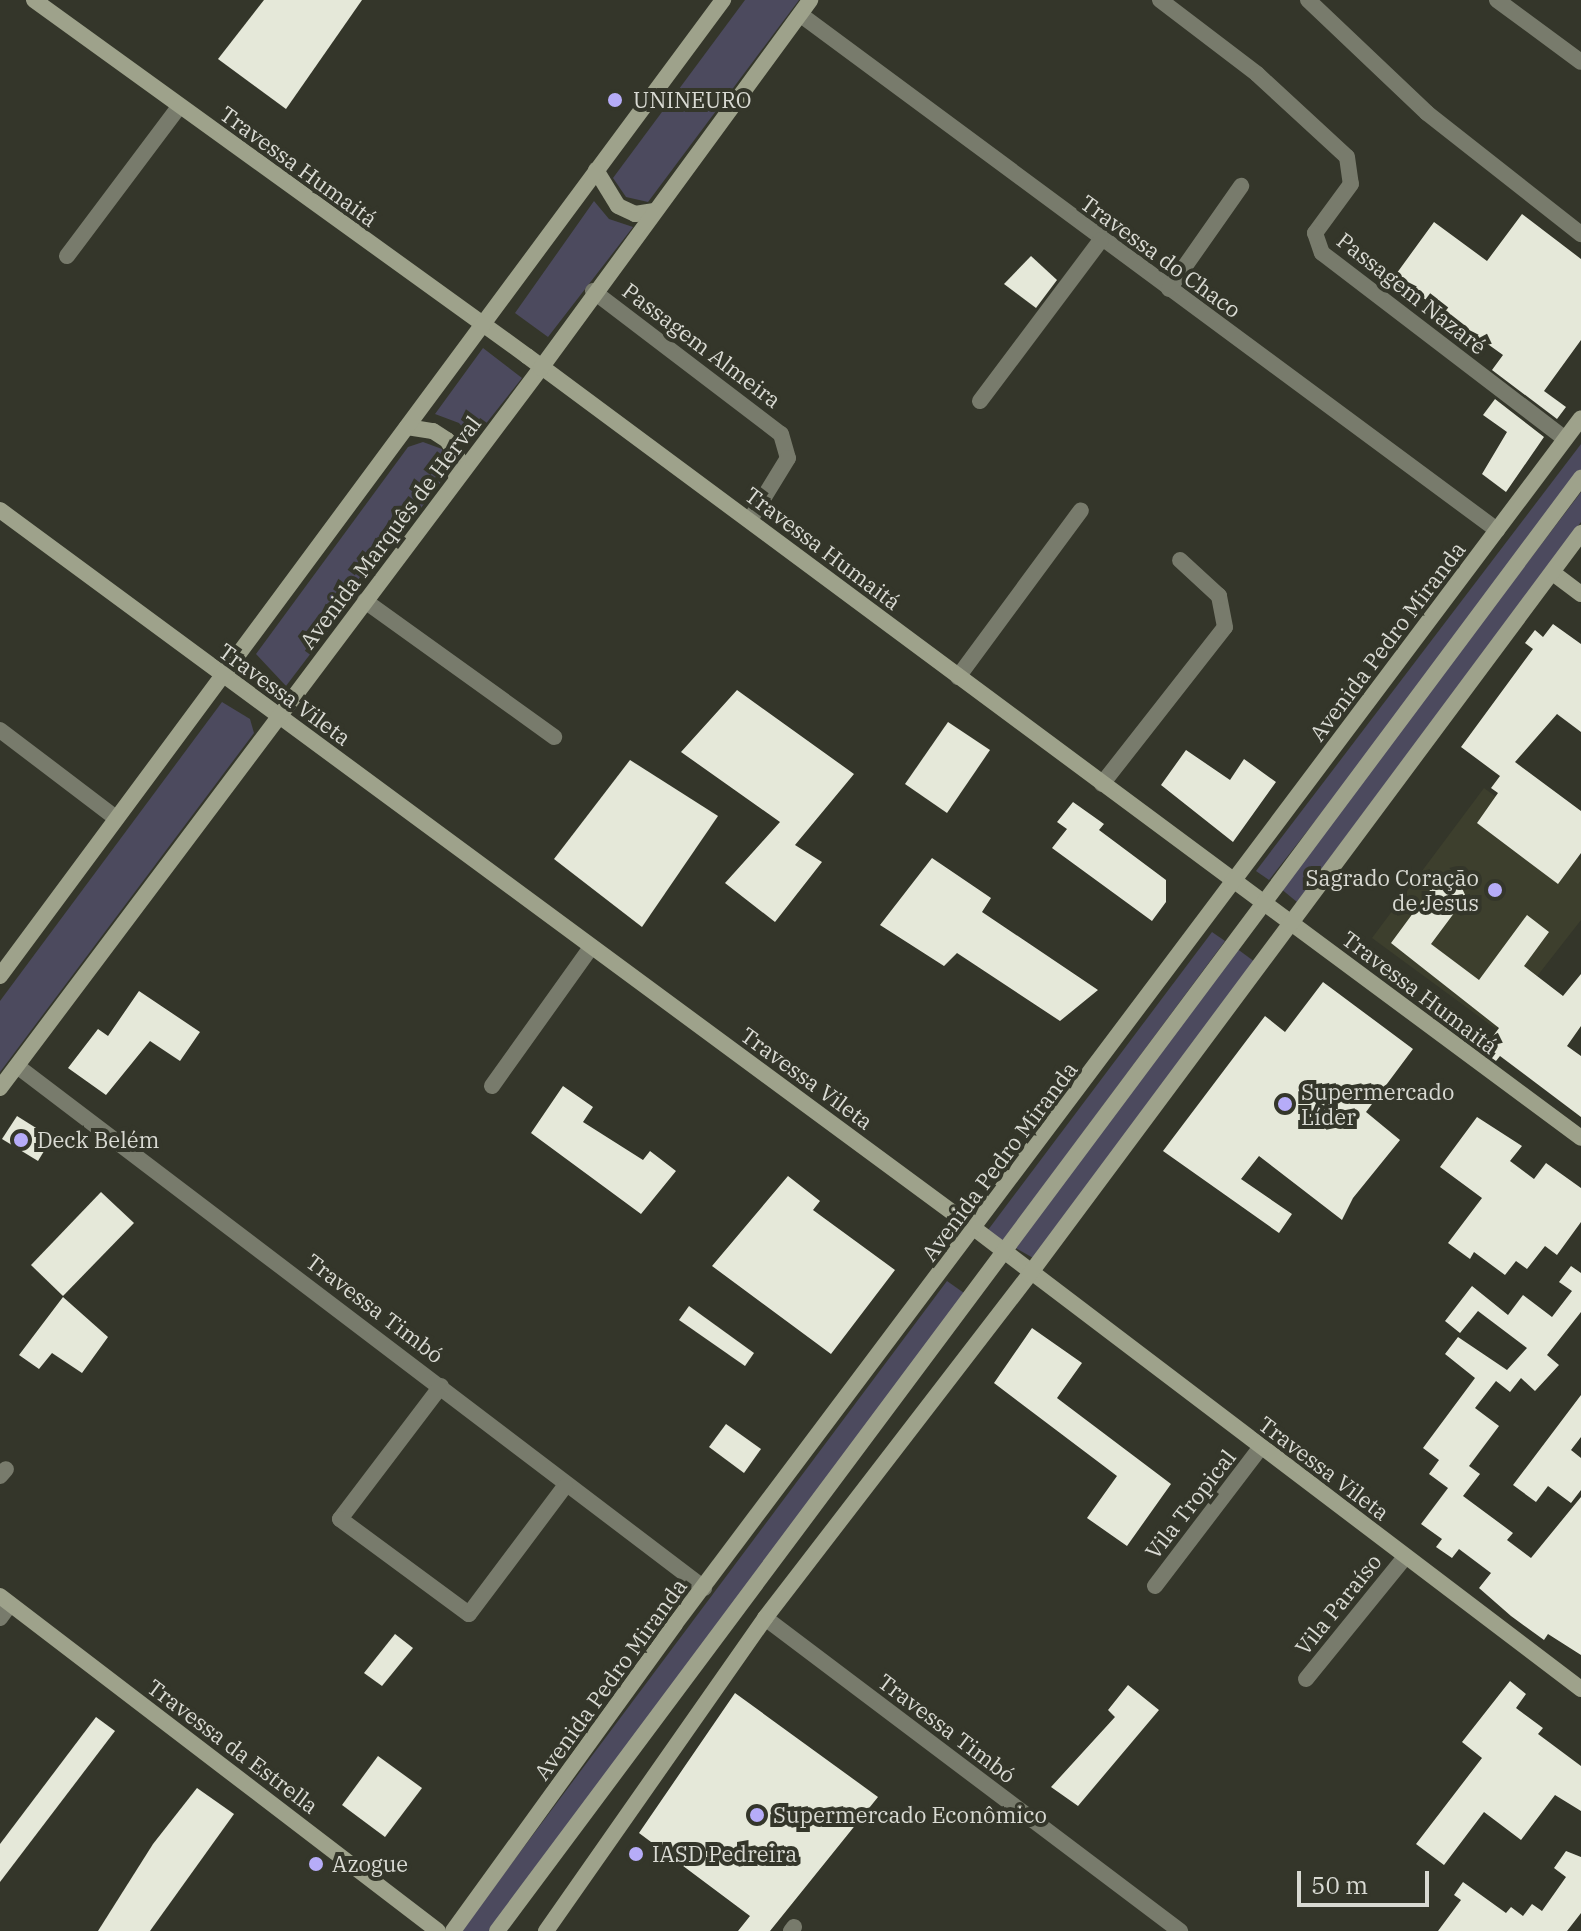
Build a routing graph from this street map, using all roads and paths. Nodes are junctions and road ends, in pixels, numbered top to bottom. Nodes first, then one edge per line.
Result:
1 (34, 0) edge
2 (723, 0) edge
3 (1160, 0) edge
4 (1308, 0) edge
5 (1497, 0) edge
6 (806, 7) edge
7 (1581, 62) edge
8 (179, 107) junction
9 (596, 170) junction
10 (1241, 186) dead end
11 (653, 211) junction
12 (1581, 234) edge
13 (1101, 240) junction
14 (67, 256) dead end
15 (1169, 289) junction
16 (593, 291) junction
17 (481, 324) junction
18 (541, 368) junction
19 (980, 401) dead end
20 (1581, 418) edge
21 (407, 427) junction
22 (1565, 439) junction
23 (456, 477) junction
24 (1581, 478) edge
25 (0, 510) edge
26 (1081, 510) dead end
27 (750, 520) junction
28 (1497, 530) junction
29 (1581, 533) edge
30 (1180, 560) dead end
31 (1553, 573) junction
32 (1581, 594) edge
33 (365, 601) junction
34 (223, 676) junction
35 (958, 677) junction
36 (279, 718) junction
37 (0, 730) edge
38 (554, 737) dead end
39 (1102, 784) junction
40 (116, 818) junction
41 (1233, 883) junction
42 (1262, 901) junction
43 (1291, 924) junction
44 (591, 947) junction
45 (0, 976) edge
46 (17, 1066) junction
47 (492, 1086) dead end
48 (0, 1088) edge
49 (1581, 1138) edge
50 (975, 1229) junction
51 (1000, 1251) junction
52 (1029, 1275) junction
53 (441, 1386) junction
54 (1260, 1448) junction
55 (565, 1486) junction
56 (1405, 1557) junction
57 (1155, 1586) dead end
58 (704, 1588) junction
59 (5, 1600) edge
60 (0, 1618) edge
61 (765, 1618) junction
62 (1306, 1679) dead end
63 (1581, 1689) edge
64 (438, 1931) edge
65 (453, 1931) edge
66 (497, 1931) edge
67 (546, 1931) edge
68 (1180, 1931) edge

1 - 8 main road, Travessa Humaitá
2 - 9 main road
3 - 22 street, Passagem Nazaré
4 - 12 street
5 - 7 street
6 - 11 main road, Avenida Marquês de Herval
6 - 13 street, Travessa do Chaco
8 - 14 street
8 - 17 main road, Travessa Humaitá
9 - 11 main road
9 - 17 main road
10 - 15 street
11 - 16 main road, Avenida Marquês de Herval
13 - 15 street, Travessa do Chaco
13 - 19 street
15 - 28 street, Travessa do Chaco
16 - 18 main road, Avenida Marquês de Herval
16 - 27 street, Passagem Almeira
17 - 18 main road, Travessa Humaitá
17 - 21 main road
18 - 23 main road, Avenida Marquês de Herval
18 - 27 main road, Travessa Humaitá
20 - 22 main road, Avenida Pedro Miranda
21 - 23 main road
21 - 34 main road
22 - 28 main road, Avenida Pedro Miranda
23 - 33 main road, Avenida Marquês de Herval
24 - 42 main road
25 - 34 main road, Travessa Vileta
26 - 35 street
27 - 35 main road, Travessa Humaitá
28 - 41 main road, Avenida Pedro Miranda
29 - 31 main road
30 - 39 street
31 - 32 main road
31 - 43 main road
33 - 36 main road, Avenida Marquês de Herval
33 - 38 street
34 - 36 main road, Travessa Vileta
34 - 40 main road
35 - 39 main road, Travessa Humaitá
36 - 44 main road, Travessa Vileta
36 - 46 main road, Avenida Marquês de Herval
37 - 40 street
39 - 41 main road, Travessa Humaitá
40 - 45 main road
41 - 42 main road, Travessa Humaitá
41 - 50 main road, Avenida Pedro Miranda
42 - 43 main road, Travessa Humaitá
42 - 51 main road
43 - 49 main road, Travessa Humaitá
43 - 52 main road
44 - 47 street
44 - 50 main road, Travessa Vileta
46 - 48 main road, Avenida Marquês de Herval
46 - 53 street, Travessa Timbó
50 - 51 main road, Travessa Vileta
50 - 58 main road, Avenida Pedro Miranda
51 - 52 main road, Travessa Vileta
51 - 66 main road
52 - 54 main road, Travessa Vileta
52 - 61 main road
53 - 55 street, Travessa Timbó
53 - 55 street
54 - 56 main road, Travessa Vileta
54 - 57 street, Vila Tropical
55 - 58 street, Travessa Timbó
56 - 62 street, Vila Paraíso
56 - 63 main road, Travessa Vileta
58 - 65 main road, Avenida Pedro Miranda
59 - 60 street
59 - 64 main road, Travessa da Estrella
61 - 67 main road
61 - 68 street, Travessa Timbó

